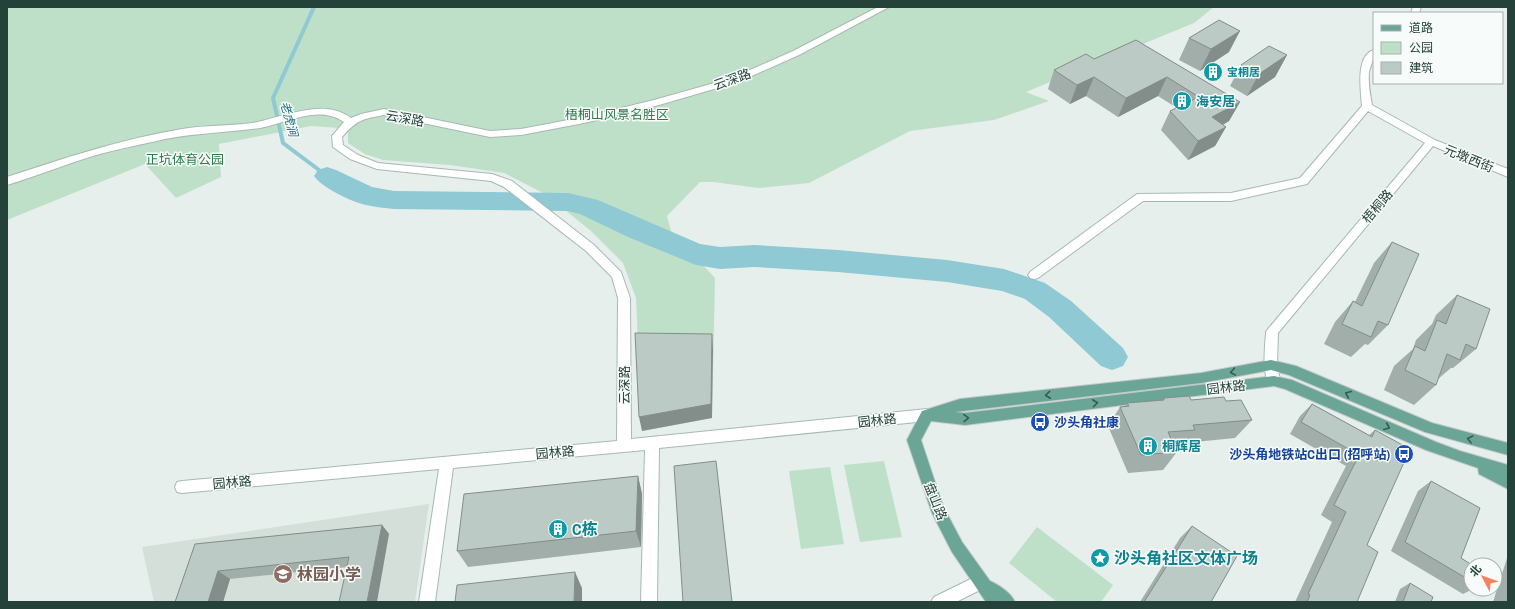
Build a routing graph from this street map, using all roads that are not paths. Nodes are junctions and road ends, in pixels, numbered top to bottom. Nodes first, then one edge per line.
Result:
1 (885, 7) edge
2 (1373, 54) edge
3 (1366, 106) junction
4 (350, 122) junction
5 (1431, 142) junction
6 (1508, 173) edge
7 (7, 181) edge
8 (1034, 276) dead end
9 (1271, 365) junction
10 (1274, 381) junction
11 (928, 415) junction
12 (652, 443) junction
13 (624, 446) junction
14 (1508, 449) edge
15 (1460, 457) junction
16 (447, 462) junction
17 (1508, 471) edge
18 (1508, 483) edge
19 (182, 487) dead end
20 (981, 582) junction
21 (427, 602) edge
22 (649, 602) edge
23 (939, 602) edge
24 (995, 602) edge
25 (1007, 602) edge

1 - 4 street, 云深路
2 - 3 street
3 - 5 street
3 - 8 street
4 - 7 street
4 - 13 street, 云深路
5 - 6 street, 元墩西街
5 - 9 street, 梧桐路
9 - 10 street, 梧桐路
9 -> 11 main road, 园林路
14 -> 9 main road, 园林路
11 -> 10 main road, 园林路
10 -> 15 main road, 园林路
11 - 12 street, 园林路
11 - 20 main road, 盘山路
12 - 13 street, 园林路
12 - 22 street
13 - 16 street, 园林路
15 - 17 main road, 园林路
15 - 18 main road
16 - 19 street, 园林路
16 - 21 street
20 - 23 street
20 - 24 main road, 盘山路
20 - 25 main road, 盘山路

